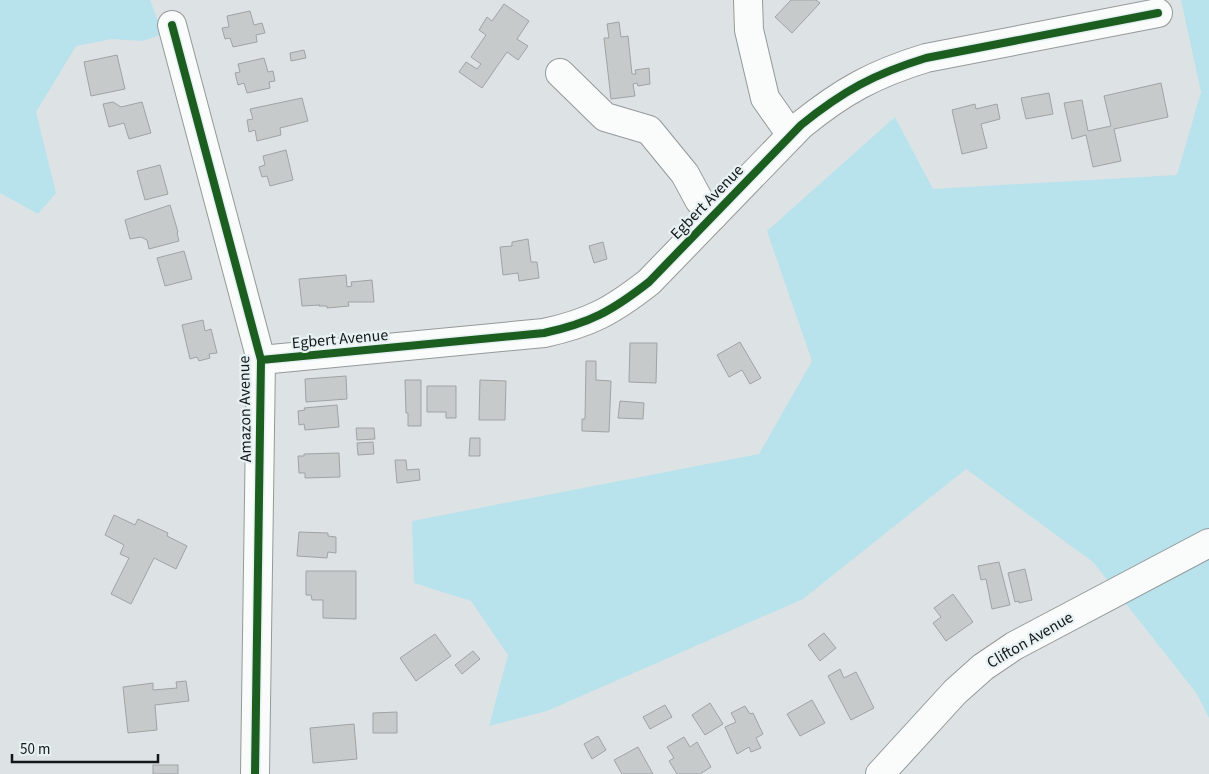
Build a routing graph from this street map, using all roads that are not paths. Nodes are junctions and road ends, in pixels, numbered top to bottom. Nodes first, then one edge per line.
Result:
1 (748, 0) edge
2 (1158, 13) dead end
3 (172, 25) dead end
4 (560, 73) dead end
5 (791, 135) junction
6 (713, 216) junction
7 (261, 360) junction
8 (1209, 544) edge
9 (255, 774) edge
10 (880, 774) edge

1 - 5 street
2 - 5 street, Egbert Avenue
3 - 7 street, Amazon Avenue
4 - 6 street
5 - 6 street, Egbert Avenue
6 - 7 street, Egbert Avenue
7 - 9 street, Amazon Avenue
8 - 10 street, Clifton Avenue

